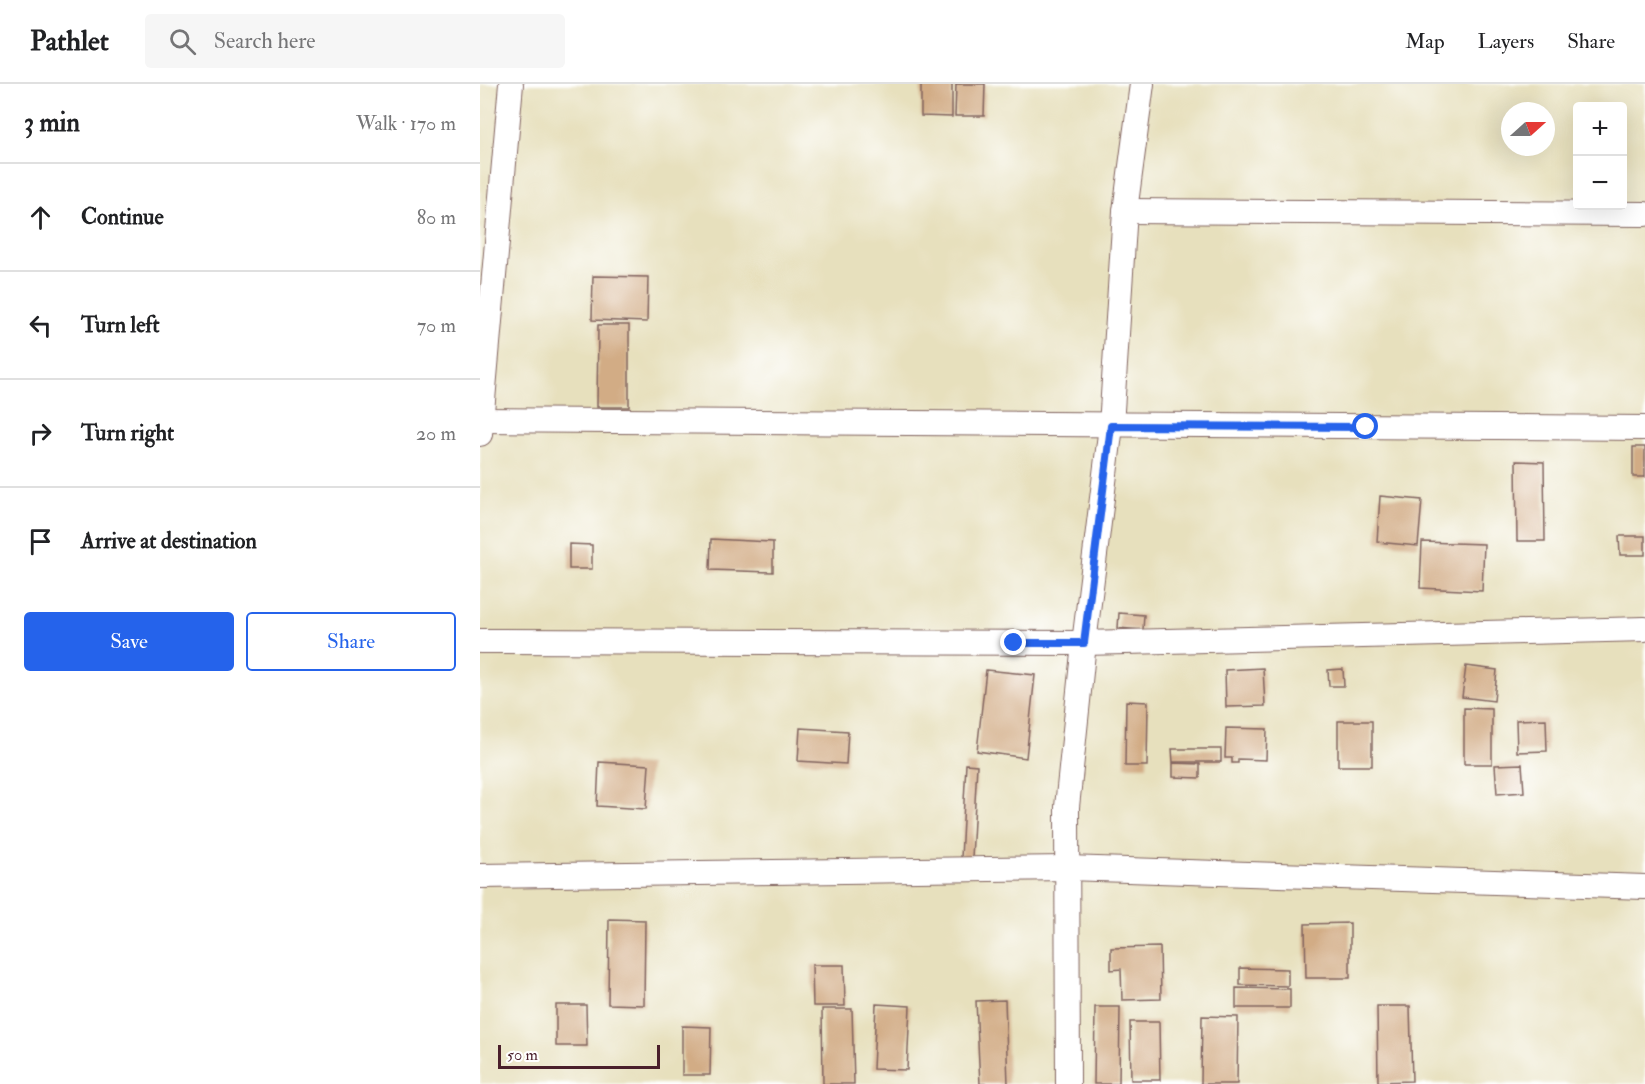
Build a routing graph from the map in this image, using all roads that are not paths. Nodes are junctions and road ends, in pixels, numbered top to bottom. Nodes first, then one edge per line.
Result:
1 (511, 84) edge
2 (1142, 84) edge
3 (490, 205) edge
4 (1125, 211) junction
5 (1645, 214) edge
6 (480, 425) edge
7 (1111, 426) junction
8 (1645, 428) edge
9 (1645, 629) edge
10 (480, 641) edge
11 (1084, 643) junction
12 (1067, 868) junction
13 (480, 876) edge
14 (1645, 887) edge
15 (1068, 1084) edge

1 - 3 street
2 - 4 street
3 - 6 street
4 - 5 street
4 - 7 street
6 - 7 street
7 - 8 street
7 - 11 street
9 - 11 street
10 - 11 street
11 - 12 street
12 - 13 street
12 - 14 street
12 - 15 street

